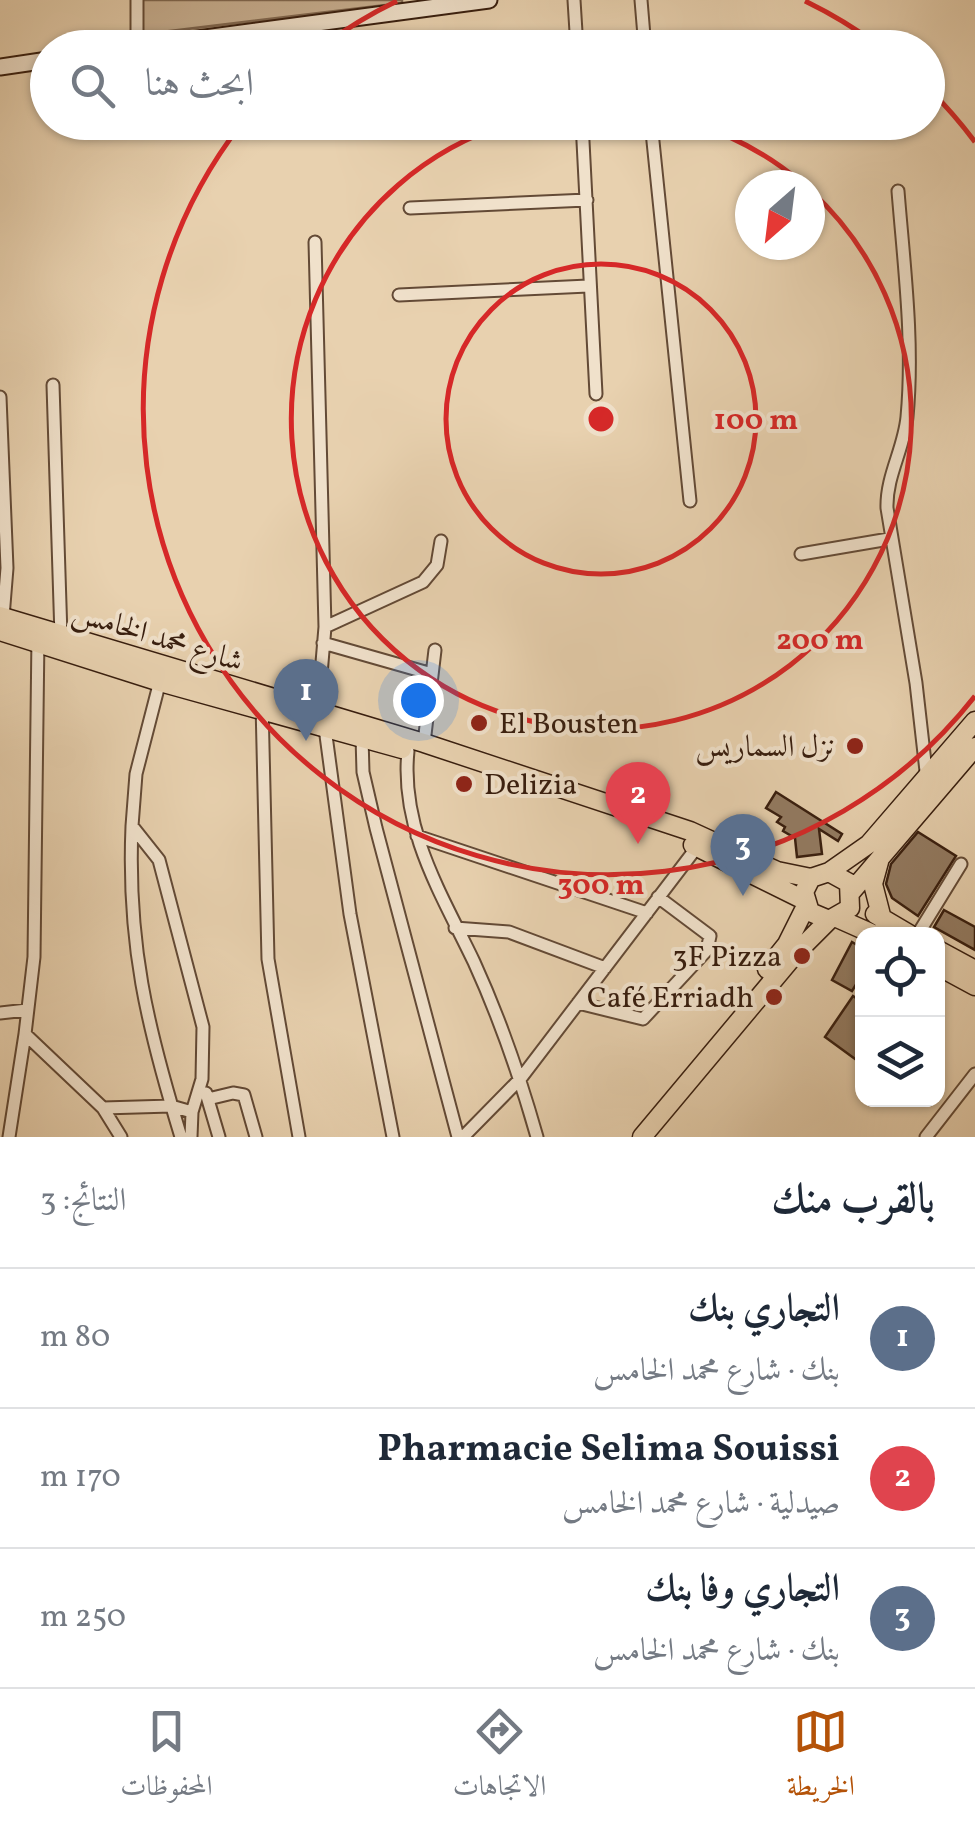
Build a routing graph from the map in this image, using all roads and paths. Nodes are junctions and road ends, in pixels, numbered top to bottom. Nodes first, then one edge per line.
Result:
1 (137, 0) edge
2 (489, 0) edge
3 (574, 0) edge
4 (641, 0) edge
5 (419, 5) edge
6 (135, 30) edge
7 (249, 30) edge
8 (576, 30) edge
9 (644, 30) edge
10 (30, 63) edge
11 (0, 67) edge
12 (583, 140) edge
13 (654, 140) edge
14 (898, 191) dead end
15 (587, 200) junction
16 (410, 208) dead end
17 (314, 242) dead end
18 (588, 286) junction
19 (399, 294) dead end
20 (54, 385) dead end
21 (596, 394) dead end
22 (0, 397) edge
23 (690, 501) dead end
24 (890, 539) junction
25 (441, 541) dead end
26 (801, 554) dead end
27 (1, 621) edge
28 (325, 627) junction
29 (38, 636) junction
30 (61, 636) junction
31 (324, 643) junction
32 (435, 650) dead end
33 (432, 674) junction
34 (162, 675) junction
35 (262, 704) junction
36 (322, 719) junction
37 (975, 721) edge
38 (362, 737) junction
39 (416, 747) junction
40 (975, 747) edge
41 (927, 781) junction
42 (132, 826) junction
43 (416, 836) junction
44 (697, 847) junction
45 (886, 850) junction
46 (961, 864) dead end
47 (820, 875) junction
48 (769, 882) junction
49 (852, 895) junction
50 (658, 897) junction
51 (805, 903) junction
52 (647, 913) junction
53 (833, 919) junction
54 (878, 927) edge
55 (922, 927) edge
56 (455, 928) junction
57 (787, 944) junction
58 (945, 954) edge
59 (605, 968) junction
60 (945, 970) edge
61 (975, 970) edge
62 (975, 986) edge
63 (578, 1003) junction
64 (27, 1010) junction
65 (0, 1013) edge
66 (24, 1034) junction
67 (975, 1074) edge
68 (521, 1078) junction
69 (202, 1080) junction
70 (969, 1093) edge
71 (208, 1099) junction
72 (171, 1106) junction
73 (103, 1108) junction
74 (192, 1112) junction
75 (459, 1134) edge
76 (9, 1137) edge
77 (120, 1137) edge
78 (181, 1137) edge
79 (191, 1137) edge
80 (218, 1137) edge
81 (256, 1137) edge
82 (298, 1137) edge
83 (394, 1137) edge
84 (442, 1137) edge
85 (536, 1137) edge
86 (628, 1137) edge
87 (642, 1137) edge
88 (926, 1137) edge

1 - 6 street
2 - 5 main road
3 - 8 street
4 - 9 street
5 - 7 main road
10 - 11 main road
12 - 15 street
13 - 23 street
14 - 24 street
15 - 16 street
15 - 18 street
17 - 28 street
18 - 19 street
18 - 21 street
20 - 30 street
22 - 27 street
24 - 26 street
24 - 41 street
25 - 28 street
27 - 29 main road, شارع محمد الخامس
28 - 31 street
29 - 30 main road, شارع محمد الخامس
29 - 34 main road, شارع محمد الخامس
29 - 64 street
30 - 34 main road, شارع محمد الخامس
31 - 33 street
31 - 36 street
32 - 33 street
33 - 39 street
34 - 35 main road, شارع محمد الخامس
34 - 42 street
35 - 36 main road, شارع محمد الخامس
35 - 82 street
36 - 38 main road, شارع محمد الخامس
36 - 39 main road, شارع محمد الخامس
36 - 83 street
37 - 41 main road
38 - 39 main road, شارع محمد الخامس
38 - 75 street
39 - 43 street
39 - 44 main road, شارع محمد الخامس
39 - 47 main road, شارع محمد الخامس
40 - 45 main road
41 - 47 main road
42 - 69 street
42 - 72 street
43 - 52 street
43 - 56 street
44 - 48 main road, شارع محمد الخامس
44 - 50 street
45 - 49 main road
45 - 54 main road
46 - 55 street
47 - 49 main road
47 - 51 main road
48 - 51 main road, شارع محمد الخامس
48 - 57 main road
49 - 53 main road
49 - 54 main road
50 - 52 street
50 - 63 street
51 - 53 main road
51 - 57 main road
52 - 59 street
53 - 54 main road
53 - 87 main road
56 - 59 street
56 - 68 street
57 - 86 main road
58 - 61 main road
59 - 63 street
60 - 62 main road
63 - 68 street
64 - 65 street
64 - 66 street
66 - 73 street
66 - 76 street
67 - 70 street
68 - 75 street
68 - 85 street
69 - 71 street
69 - 74 street
70 - 88 street
71 - 80 street
71 - 81 street
72 - 73 street
72 - 74 street
72 - 78 street
73 - 77 street
74 - 79 street
75 - 84 street

